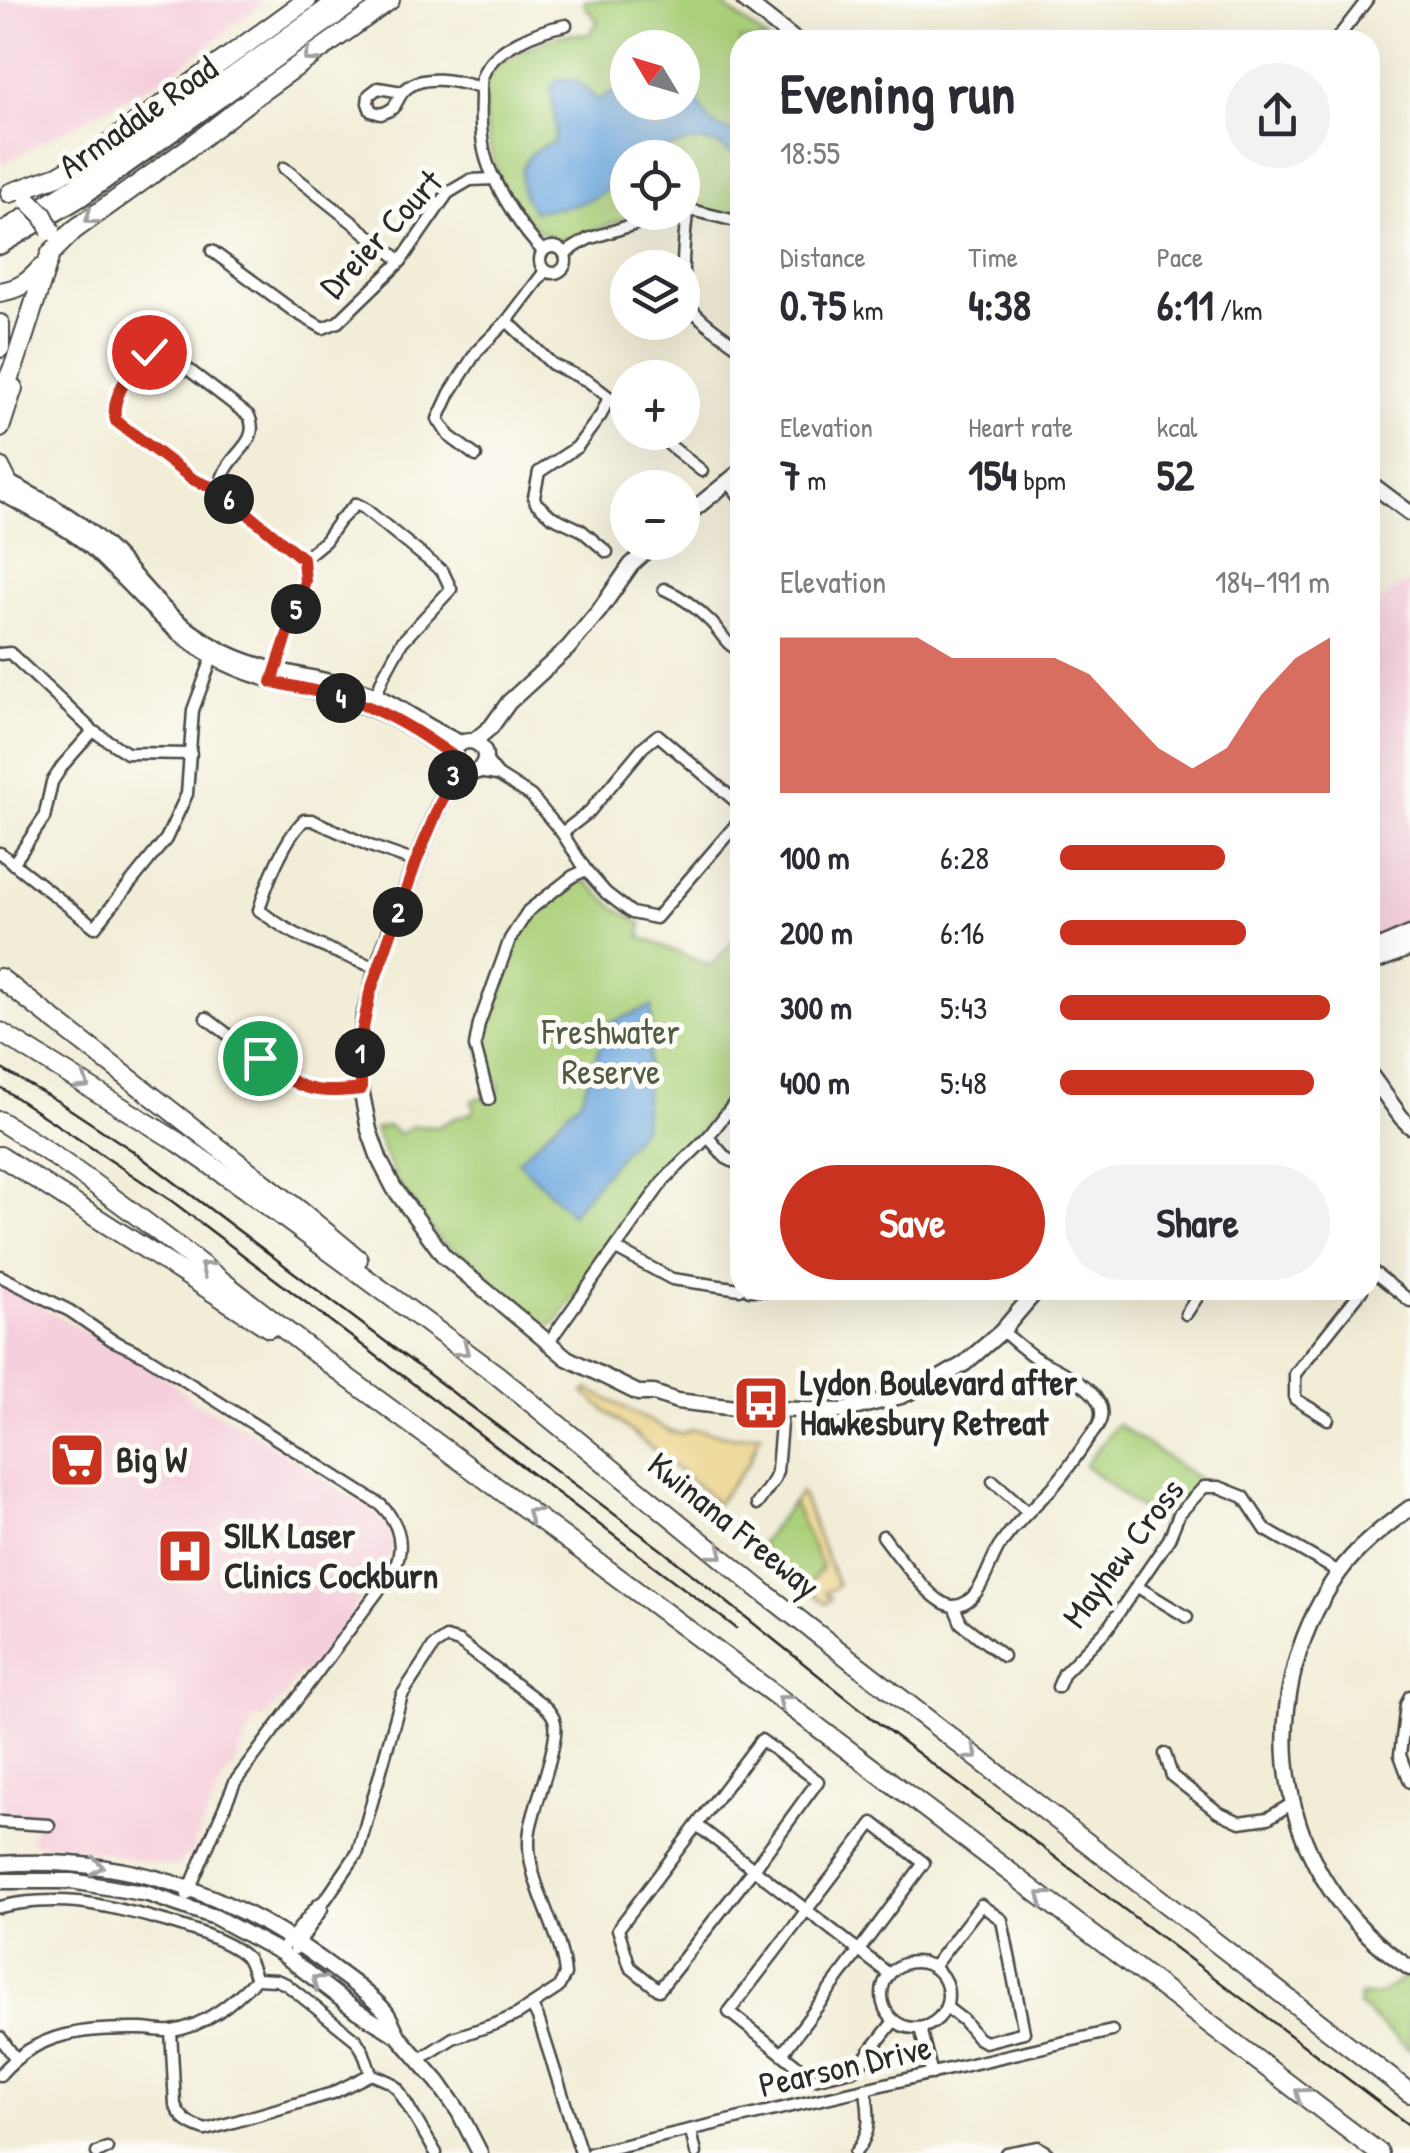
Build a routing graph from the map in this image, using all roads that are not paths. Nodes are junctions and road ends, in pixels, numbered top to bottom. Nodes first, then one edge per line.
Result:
1 (307, 0) edge
2 (336, 0) edge
3 (359, 0) edge
4 (390, 0) edge
5 (744, 0) edge
6 (1367, 0) edge
7 (566, 25) dead end
8 (782, 30) edge
9 (1344, 30) edge
10 (482, 88) junction
11 (402, 92) dead end
12 (284, 168) dead end
13 (495, 179) junction
14 (3, 193) edge
15 (700, 212) edge
16 (730, 220) edge
17 (616, 230) edge
18 (684, 230) edge
19 (0, 232) edge
20 (0, 246) edge
21 (212, 250) dead end
22 (544, 251) junction
23 (565, 253) junction
24 (51, 254) junction
25 (401, 262) junction
26 (545, 271) junction
27 (0, 292) edge
28 (507, 321) junction
29 (0, 324) edge
30 (730, 340) edge
31 (0, 348) edge
32 (15, 363) junction
33 (0, 398) edge
34 (608, 398) joint
35 (0, 428) edge
36 (677, 450) edge
37 (476, 456) dead end
38 (702, 470) dead end
39 (2, 485) edge
40 (730, 487) edge
41 (219, 490) junction
42 (1380, 491) edge
43 (700, 507) edge
44 (1410, 514) edge
45 (607, 552) dead end
46 (303, 559) junction
47 (637, 560) edge
48 (664, 589) dead end
49 (730, 646) edge
50 (215, 652) junction
51 (0, 654) edge
52 (274, 676) junction
53 (373, 702) junction
54 (92, 731) junction
55 (192, 754) junction
56 (470, 758) junction
57 (730, 797) edge
58 (730, 832) edge
59 (562, 833) junction
60 (0, 854) edge
61 (416, 862) junction
62 (13, 864) junction
63 (586, 870) junction
64 (1410, 934) edge
65 (1380, 947) edge
66 (1410, 948) edge
67 (1380, 960) edge
68 (377, 968) junction
69 (0, 978) edge
70 (206, 1018) dead end
71 (0, 1032) edge
72 (361, 1089) junction
73 (1380, 1092) edge
74 (489, 1100) dead end
75 (730, 1109) edge
76 (0, 1121) edge
77 (1410, 1126) edge
78 (708, 1137) junction
79 (0, 1156) edge
80 (730, 1160) edge
81 (616, 1249) junction
82 (0, 1276) edge
83 (1380, 1279) edge
84 (730, 1288) edge
85 (1028, 1300) edge
86 (1195, 1300) edge
87 (1354, 1300) edge
88 (1410, 1301) edge
89 (412, 1311) junction
90 (1186, 1314) dead end
91 (1002, 1331) junction
92 (548, 1344) junction
93 (344, 1374) junction
94 (782, 1411) junction
95 (1328, 1419) dead end
96 (993, 1481) dead end
97 (757, 1504) dead end
98 (1410, 1508) edge
99 (1027, 1511) junction
100 (883, 1536) dead end
101 (1339, 1572) junction
102 (1136, 1586) junction
103 (954, 1606) junction
104 (1187, 1617) dead end
105 (1003, 1656) dead end
106 (1058, 1686) dead end
107 (1410, 1696) edge
108 (1166, 1754) dead end
109 (1410, 1782) edge
110 (1293, 1803) junction
111 (0, 1822) edge
112 (49, 1825) dead end
113 (698, 1826) junction
114 (0, 1864) edge
115 (754, 1869) junction
116 (0, 1881) edge
117 (190, 1888) junction
118 (184, 1905) junction
119 (0, 1908) edge
120 (806, 1909) junction
121 (294, 1940) junction
122 (860, 1950) junction
123 (284, 1955) junction
124 (932, 1967) junction
125 (1410, 1968) edge
126 (889, 1974) junction
127 (256, 1980) junction
128 (532, 2006) junction
129 (946, 2007) junction
130 (894, 2021) junction
131 (920, 2028) junction
132 (171, 2031) junction
133 (1112, 2031) dead end
134 (398, 2036) junction
135 (0, 2037) edge
136 (782, 2054) junction
137 (16, 2059) junction
138 (420, 2059) junction
139 (0, 2074) edge
140 (370, 2074) junction
141 (932, 2074) junction
142 (866, 2090) junction
143 (1410, 2093) edge
144 (691, 2131) junction
145 (436, 2153) edge
146 (480, 2153) edge
147 (582, 2153) edge
148 (591, 2153) edge
149 (696, 2153) edge
150 (855, 2153) edge
151 (1006, 2153) edge
152 (1047, 2153) edge
153 (1379, 2153) edge

1 - 14 highway, Armadale Road
2 - 19 main road, Armadale Road
3 - 20 main road, Armadale Road
4 -> 24 highway, Armadale Road
5 - 8 street
6 - 9 street
7 - 10 street
10 - 11 street
10 - 13 street
12 - 25 street
13 - 22 street
13 - 25 street, Dreier Court
14 - 24 highway, bridge
15 - 16 street
17 - 23 street
18 - 30 street
21 - 25 street, Dreier Court
22 - 23 street
22 - 26 street
23 - 26 street
24 - 27 highway, Armadale Road
24 - 32 highway
26 - 28 street
28 - 34 street
28 - 37 street
29 - 31 highway
32 - 33 highway
32 - 35 highway
34 - 45 street
36 - 38 street
39 - 50 street
40 - 43 street
41 - 41 street
41 - 46 street
42 - 44 street
46 - 52 street
46 - 53 street
47 - 56 street
48 - 49 street
50 - 52 street
50 - 55 street
51 - 54 street
52 - 53 street
53 - 56 street
54 - 55 street
54 - 62 street
55 - 62 street
56 - 59 street
56 - 61 street
57 - 59 street
58 - 63 street
59 - 63 street
60 - 62 street
61 - 68 street
61 - 68 street
63 - 74 street
64 - 65 street
66 - 67 street
68 - 72 street
69 - 89 highway
70 - 72 street
71 -> 89 highway, Kwinana Freeway
72 - 92 street
73 - 77 street
75 - 78 street
93 -> 76 highway
78 - 80 street
78 - 81 street
79 - 93 highway
81 - 84 street
81 - 92 street
82 - 117 street
83 - 88 street
85 - 91 street
86 - 90 street
87 - 95 street
89 -> 143 highway, Kwinana Freeway
91 - 94 street
91 - 99 street
92 - 94 street
153 -> 93 highway
94 - 97 street
96 - 99 street
98 - 101 street
99 - 103 street
100 - 103 street
101 - 102 street, Mayhew Cross
101 - 110 street
102 - 104 street
102 - 106 street, Mayhew Cross
103 - 105 street
107 - 109 street
108 - 110 street
110 - 125 street
111 - 112 street
113 - 115 street
113 - 115 street
113 - 115 street
114 -> 117 street
115 - 120 street
116 - 118 street
117 - 118 street
117 - 121 street
118 - 123 street
119 - 127 street
120 - 122 street
120 - 122 street
120 - 136 street
121 - 123 street
121 - 128 street
121 - 134 street
122 - 126 street
122 - 136 street
134 -> 123 street
124 - 126 street
124 - 129 street
124 - 129 street
126 - 130 street
127 - 132 street
127 - 140 street
128 - 138 street
128 - 147 street
129 - 131 street
130 - 131 street
130 - 136 street
131 - 141 street
132 - 137 street
132 - 140 street
133 - 141 street, Pearson Drive
134 - 138 street
135 - 137 street
137 - 139 street
138 - 146 street
140 - 145 street
141 - 142 street, Pearson Drive
142 - 144 street, Pearson Drive
142 - 150 street
144 - 148 street, Pearson Drive
144 - 149 street
151 - 152 street

